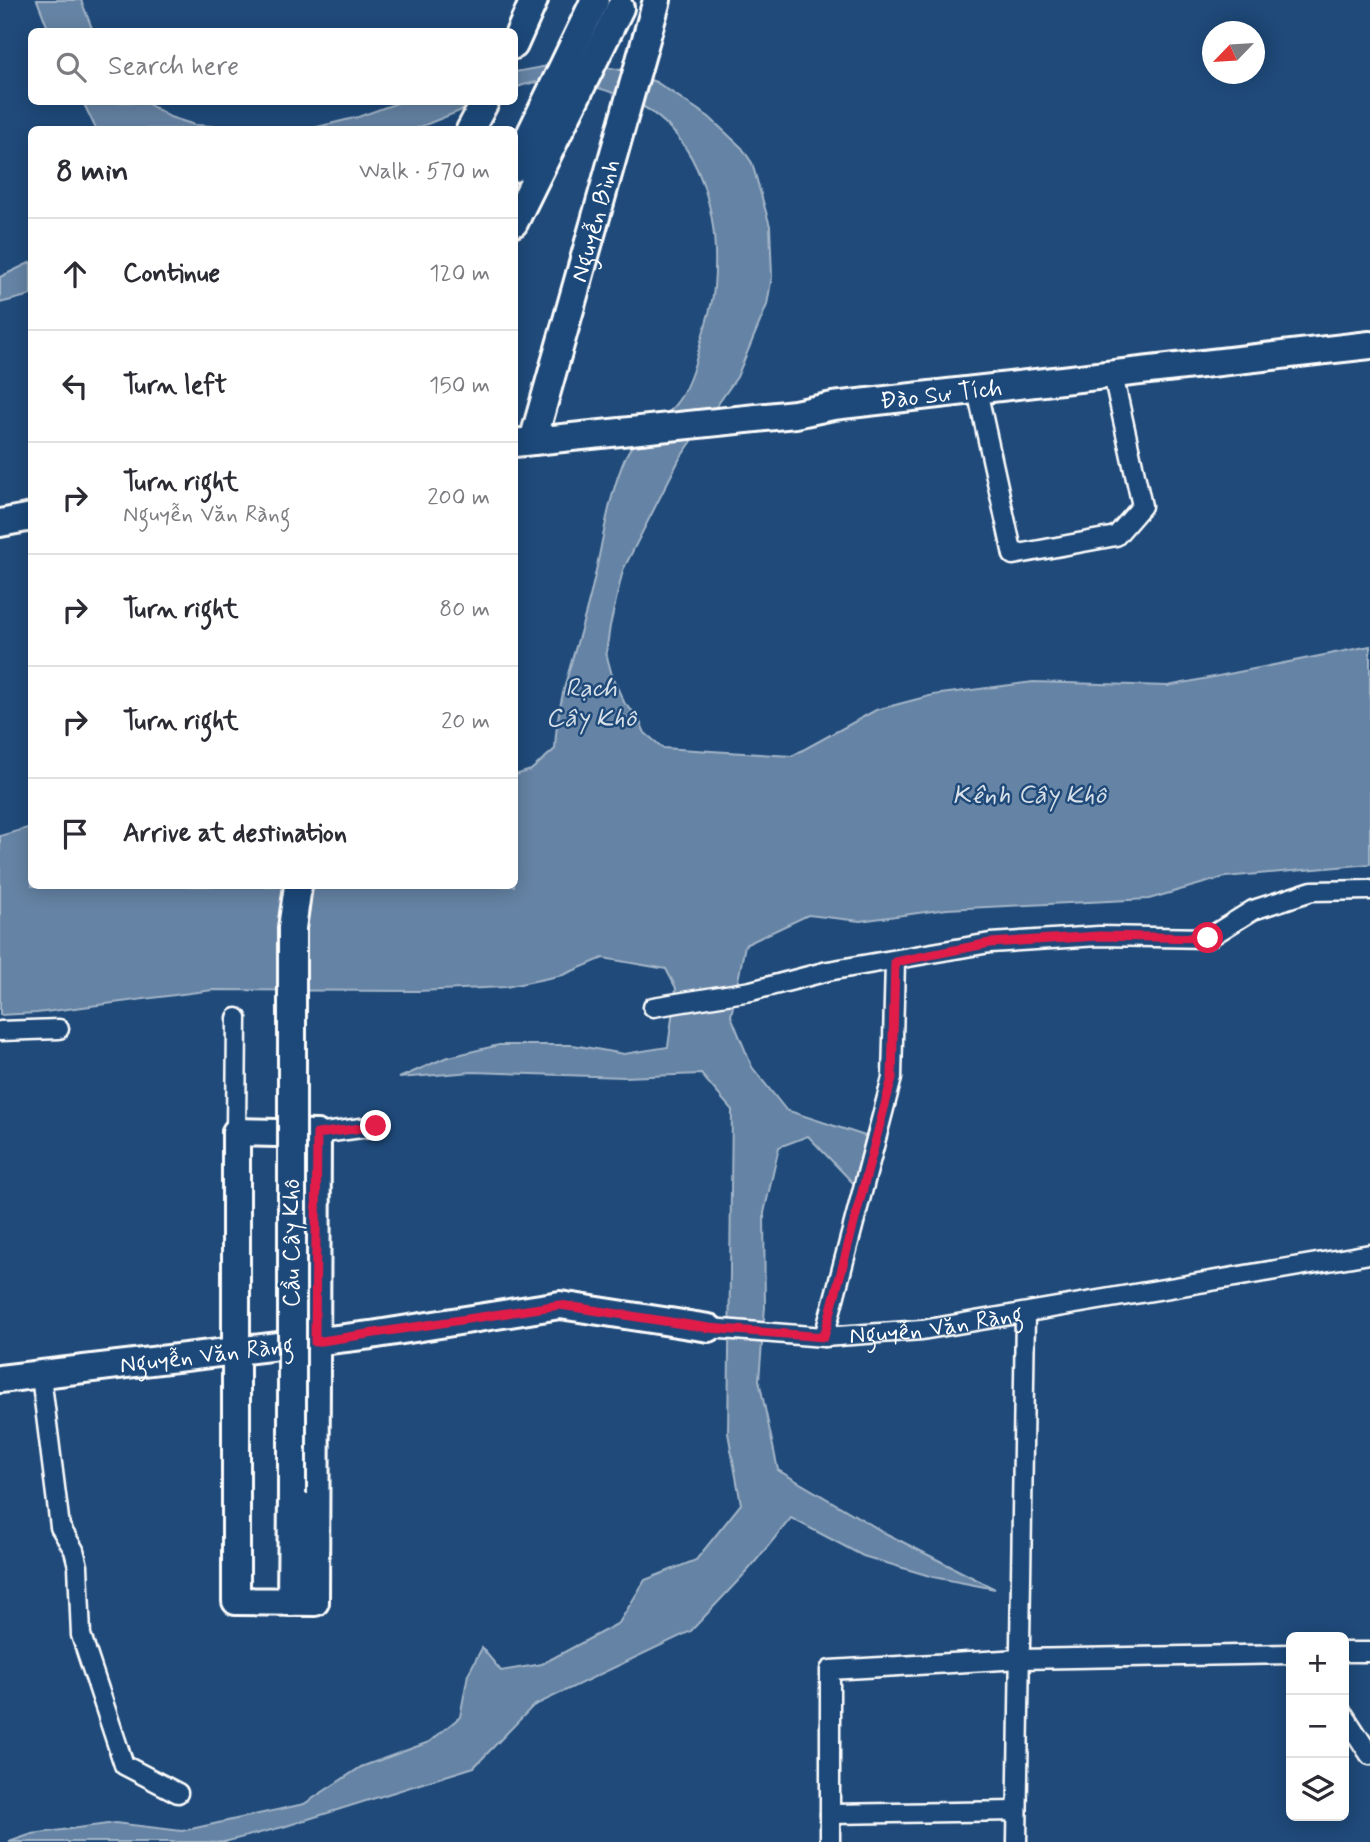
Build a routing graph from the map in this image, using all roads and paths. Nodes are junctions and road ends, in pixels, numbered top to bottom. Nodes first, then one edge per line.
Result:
1 (534, 0) edge
2 (594, 0) edge
3 (612, 4) edge
4 (653, 11) edge
5 (518, 35) edge
6 (483, 105) edge
7 (472, 126) edge
8 (518, 160) edge
9 (518, 214) edge
10 (1370, 345) edge
11 (1113, 375) junction
12 (978, 390) junction
13 (524, 442) edge
14 (28, 518) edge
15 (0, 523) edge
16 (298, 889) edge
17 (1370, 890) edge
18 (895, 962) junction
19 (653, 1007) dead end
20 (237, 1018) dead end
21 (59, 1029) dead end
22 (0, 1031) edge
23 (376, 1126) dead end
24 (236, 1132) junction
25 (317, 1134) junction
26 (1370, 1254) edge
27 (1025, 1315) junction
28 (709, 1328) joint
29 (824, 1337) junction
30 (315, 1342) junction
31 (235, 1352) junction
32 (41, 1376) junction
33 (0, 1379) edge
34 (291, 1602) junction
35 (1370, 1652) edge
36 (1349, 1653) edge
37 (1286, 1654) edge
38 (1020, 1659) junction
39 (1349, 1723) edge
40 (1370, 1755) edge
41 (178, 1793) dead end
42 (1017, 1811) junction
43 (830, 1814) junction
44 (830, 1842) edge
45 (1017, 1842) edge

1 - 5 main road
2 - 8 main road
3 - 4 main road
3 - 9 main road
4 - 13 main road, Nguyễn Bình
6 - 7 main road
10 - 11 main road, Đào Sư Tích
11 - 12 main road, Đào Sư Tích
11 - 12 street
12 - 13 main road, Đào Sư Tích
14 - 15 main road
16 - 34 main road, Cầu Cây Khô, bridge
17 - 18 street
18 - 19 street
18 - 29 street
20 - 24 street
21 - 22 street
23 - 25 street
24 - 25 main road
24 - 31 main road
25 - 30 main road
26 - 27 street, Nguyễn Văn Ràng
27 - 29 street, Nguyễn Văn Ràng
27 - 38 street
28 - 29 street, Nguyễn Văn Ràng
28 - 30 main road, Nguyễn Văn Ràng
30 - 31 main road, Nguyễn Văn Ràng
30 - 34 main road
31 - 32 main road, Nguyễn Văn Ràng
31 - 34 main road
32 - 33 main road, Nguyễn Văn Ràng
32 - 41 street
35 - 36 street
37 - 38 street
38 - 42 street
38 - 43 street
39 - 40 street
42 - 43 street
42 - 45 street
43 - 44 street

